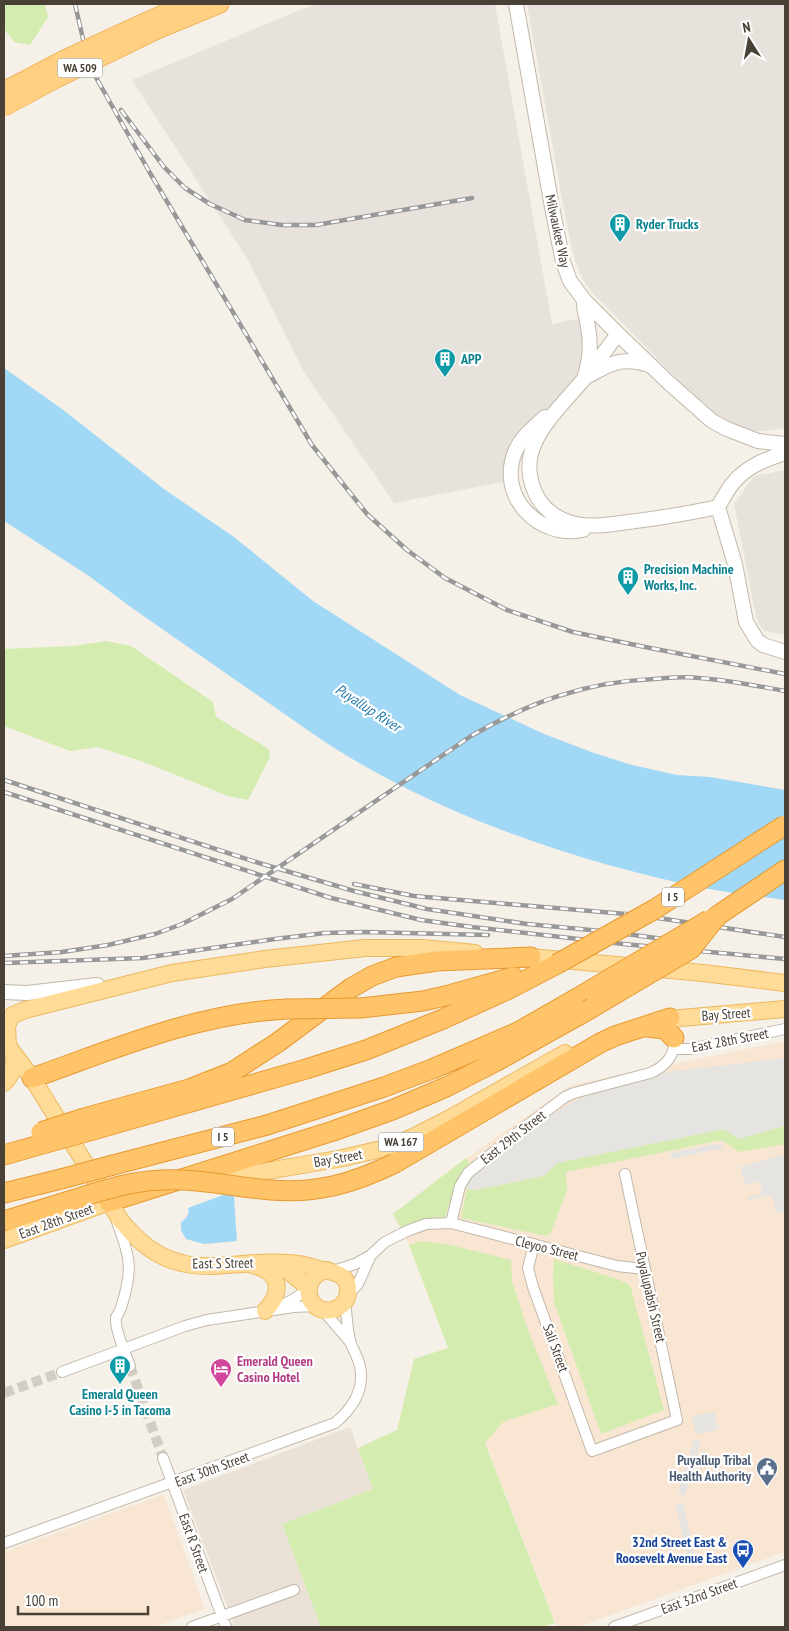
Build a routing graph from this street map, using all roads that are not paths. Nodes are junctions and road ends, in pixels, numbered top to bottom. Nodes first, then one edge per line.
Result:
1 (186, 4) edge
2 (220, 4) edge
3 (516, 4) edge
4 (155, 24) junction
5 (4, 91) edge
6 (4, 107) edge
7 (584, 300) junction
8 (618, 334) junction
9 (652, 366) junction
10 (585, 378) junction
11 (565, 400) junction
12 (785, 444) edge
13 (785, 453) edge
14 (718, 506) junction
15 (597, 526) junction
16 (785, 652) edge
17 (785, 825) edge
18 (785, 870) edge
19 (717, 916) junction
20 (531, 957) junction
21 (557, 964) junction
22 (172, 973) junction
23 (785, 983) edge
24 (4, 992) edge
25 (785, 1009) edge
26 (690, 1016) junction
27 (670, 1018) junction
28 (638, 1028) junction
29 (785, 1029) edge
30 (674, 1043) junction
31 (9, 1048) edge
32 (32, 1078) junction
33 (4, 1083) edge
34 (4, 1088) edge
35 (89, 1124) junction
36 (44, 1137) junction
37 (4, 1143) edge
38 (4, 1155) edge
39 (625, 1174) dead end
40 (4, 1193) edge
41 (109, 1202) junction
42 (4, 1221) edge
43 (451, 1223) junction
44 (4, 1240) edge
45 (534, 1244) junction
46 (371, 1255) junction
47 (272, 1262) junction
48 (245, 1263) junction
49 (644, 1269) junction
50 (330, 1271) junction
51 (308, 1289) junction
52 (346, 1299) junction
53 (319, 1308) junction
54 (266, 1311) junction
55 (351, 1343) junction
56 (123, 1344) junction
57 (130, 1366) tunnel mouth
58 (62, 1372) tunnel mouth
59 (677, 1420) joint
60 (163, 1458) tunnel mouth
61 (172, 1483) junction
62 (4, 1543) edge
63 (785, 1565) edge
64 (294, 1590) dead end
65 (222, 1617) junction
66 (192, 1627) edge
67 (226, 1627) edge
68 (614, 1627) edge

1 - 4 highway, WA 509
2 - 4 highway, WA 509
3 - 7 street, Milwaukee Way
4 - 5 highway, WA 509, bridge
4 - 6 highway, WA 509, bridge
7 - 8 street, Milwaukee Way
7 - 10 street
8 - 9 street, Milwaukee Way
8 - 10 street
9 - 10 street
9 - 12 street, Milwaukee Way
10 - 11 street
11 - 15 street
11 - 15 street
13 - 14 street
14 - 15 street
14 - 16 street
17 - 21 highway, I 5, bridge
18 - 19 highway, I 5
19 - 40 highway, I 5, bridge
19 - 41 highway, bridge
20 - 22 main road
20 - 23 main road
20 - 35 highway
21 - 32 highway, bridge
21 - 35 highway, I 5
22 - 24 street
22 - 31 main road
25 - 26 main road, Bay Street / WA 167
26 - 27 main road, Bay Street / WA 167
26 - 30 main road
27 - 28 highway
27 - 41 main road, Bay Street / WA 167
28 - 30 highway
28 - 42 highway, bridge
29 - 30 street, East 28th Street
30 - 43 street, East 29th Street
31 - 32 main road
31 - 33 main road
32 - 34 main road
32 - 41 main road
35 - 36 highway, bridge
36 - 37 highway
36 - 38 highway
39 - 49 street, Puyalupabsh Street
41 - 44 main road, East 28th Street
41 - 48 main road, East S Street
41 - 56 street
43 - 45 street, Cleyoo Street
43 - 46 street
45 - 49 street, Cleyoo Street
45 - 59 street, Sali Street
46 - 50 street
46 - 52 street
47 - 48 main road, East S Street
47 - 50 main road, East S Street
47 - 51 main road, East S Street
48 - 54 main road
49 - 59 street, Puyalupabsh Street
50 - 51 main road
50 - 52 main road
51 - 53 main road
51 - 54 street
52 - 53 main road
52 - 55 street, East 30th Street
53 - 54 street
53 - 55 street, East 30th Street
54 - 56 street
55 - 61 street, East 30th Street
56 - 57 street
56 - 58 street
60 - 61 street, East R Street
61 - 62 street, East 30th Street
61 - 65 street, East R Street
63 - 68 street, East 32nd Street
64 - 65 street
65 - 66 street
65 - 67 street, East R Street

